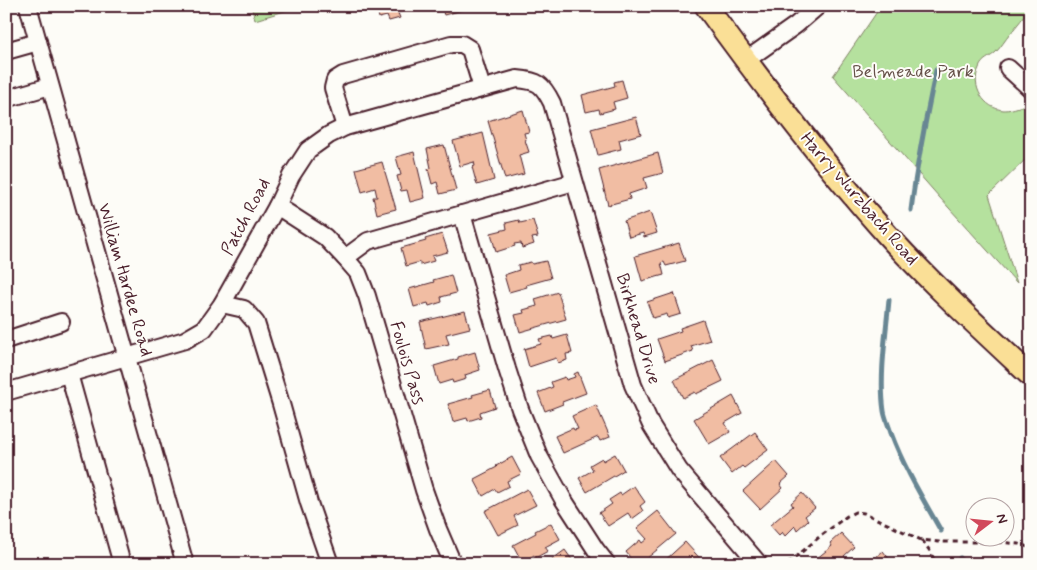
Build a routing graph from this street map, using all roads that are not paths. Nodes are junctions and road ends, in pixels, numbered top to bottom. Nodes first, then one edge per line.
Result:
1 (28, 6) edge
2 (706, 6) edge
3 (818, 6) edge
4 (38, 42) junction
5 (6, 51) edge
6 (745, 61) junction
7 (1008, 68) dead end
8 (533, 81) joint
9 (50, 86) junction
10 (482, 88) junction
11 (1031, 89) edge
12 (6, 99) edge
13 (345, 127) junction
14 (574, 182) junction
15 (277, 206) junction
16 (462, 214) junction
17 (345, 258) junction
18 (222, 304) junction
19 (61, 322) dead end
20 (6, 340) edge
21 (126, 357) junction
22 (69, 374) junction
23 (1031, 376) edge
24 (6, 392) edge
25 (122, 564) edge
26 (185, 564) edge
27 (330, 564) edge
28 (453, 564) edge
29 (607, 564) edge
30 (759, 564) edge

1 - 4 street, William Hardee Road
2 - 6 main road, Harry Wurzbach Road
3 - 6 street
4 - 5 street
4 - 9 street, William Hardee Road
6 - 23 main road, Harry Wurzbach Road
7 - 11 street
8 - 10 street, Patch Road
8 - 14 street, Birkhead Drive
9 - 12 street
9 - 21 street, William Hardee Road
10 - 13 street, Patch Road
10 - 13 street
13 - 15 street, Patch Road
14 - 16 street
14 - 30 street, Birkhead Drive
15 - 17 street, Foulois Pass
15 - 18 street, Patch Road
16 - 17 street
16 - 29 street
17 - 28 street, Foulois Pass
18 - 21 street, Patch Road
18 - 27 street
19 - 20 street
21 - 22 street, Patch Road
21 - 26 street, William Hardee Road
22 - 24 street, Patch Road
22 - 25 street

